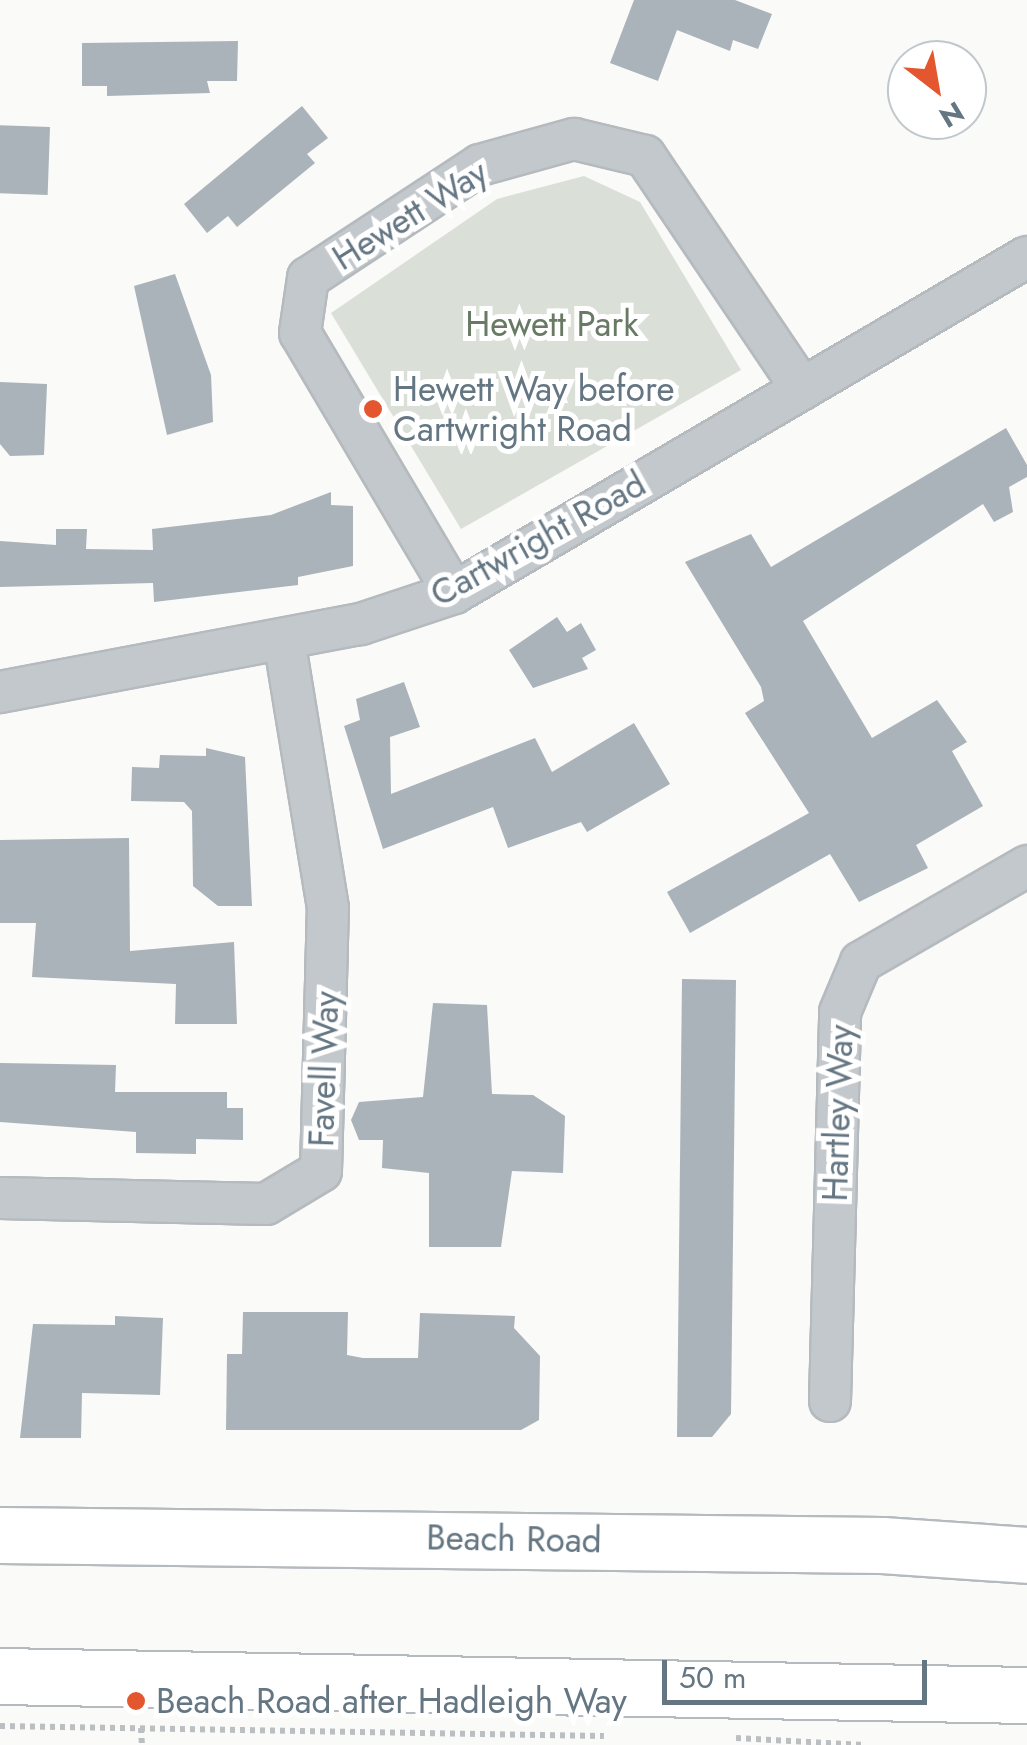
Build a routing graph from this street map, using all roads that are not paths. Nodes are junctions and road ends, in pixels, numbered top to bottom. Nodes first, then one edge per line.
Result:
1 (1027, 256) edge
2 (802, 389) junction
3 (454, 593) junction
4 (284, 640) junction
5 (0, 692) edge
6 (1027, 866) edge
7 (0, 1198) edge
8 (830, 1400) dead end
9 (0, 1535) edge
10 (1027, 1555) edge
11 (0, 1676) edge
12 (1027, 1695) edge

1 - 2 street, Cartwright Road
2 - 3 street, Cartwright Road
2 - 3 street, Hewett Way
3 - 4 street, Cartwright Road
4 - 5 street, Cartwright Road
4 - 7 street, Favell Way
6 - 8 street, Hartley Way
9 - 10 main road, Beach Road
11 - 12 main road

